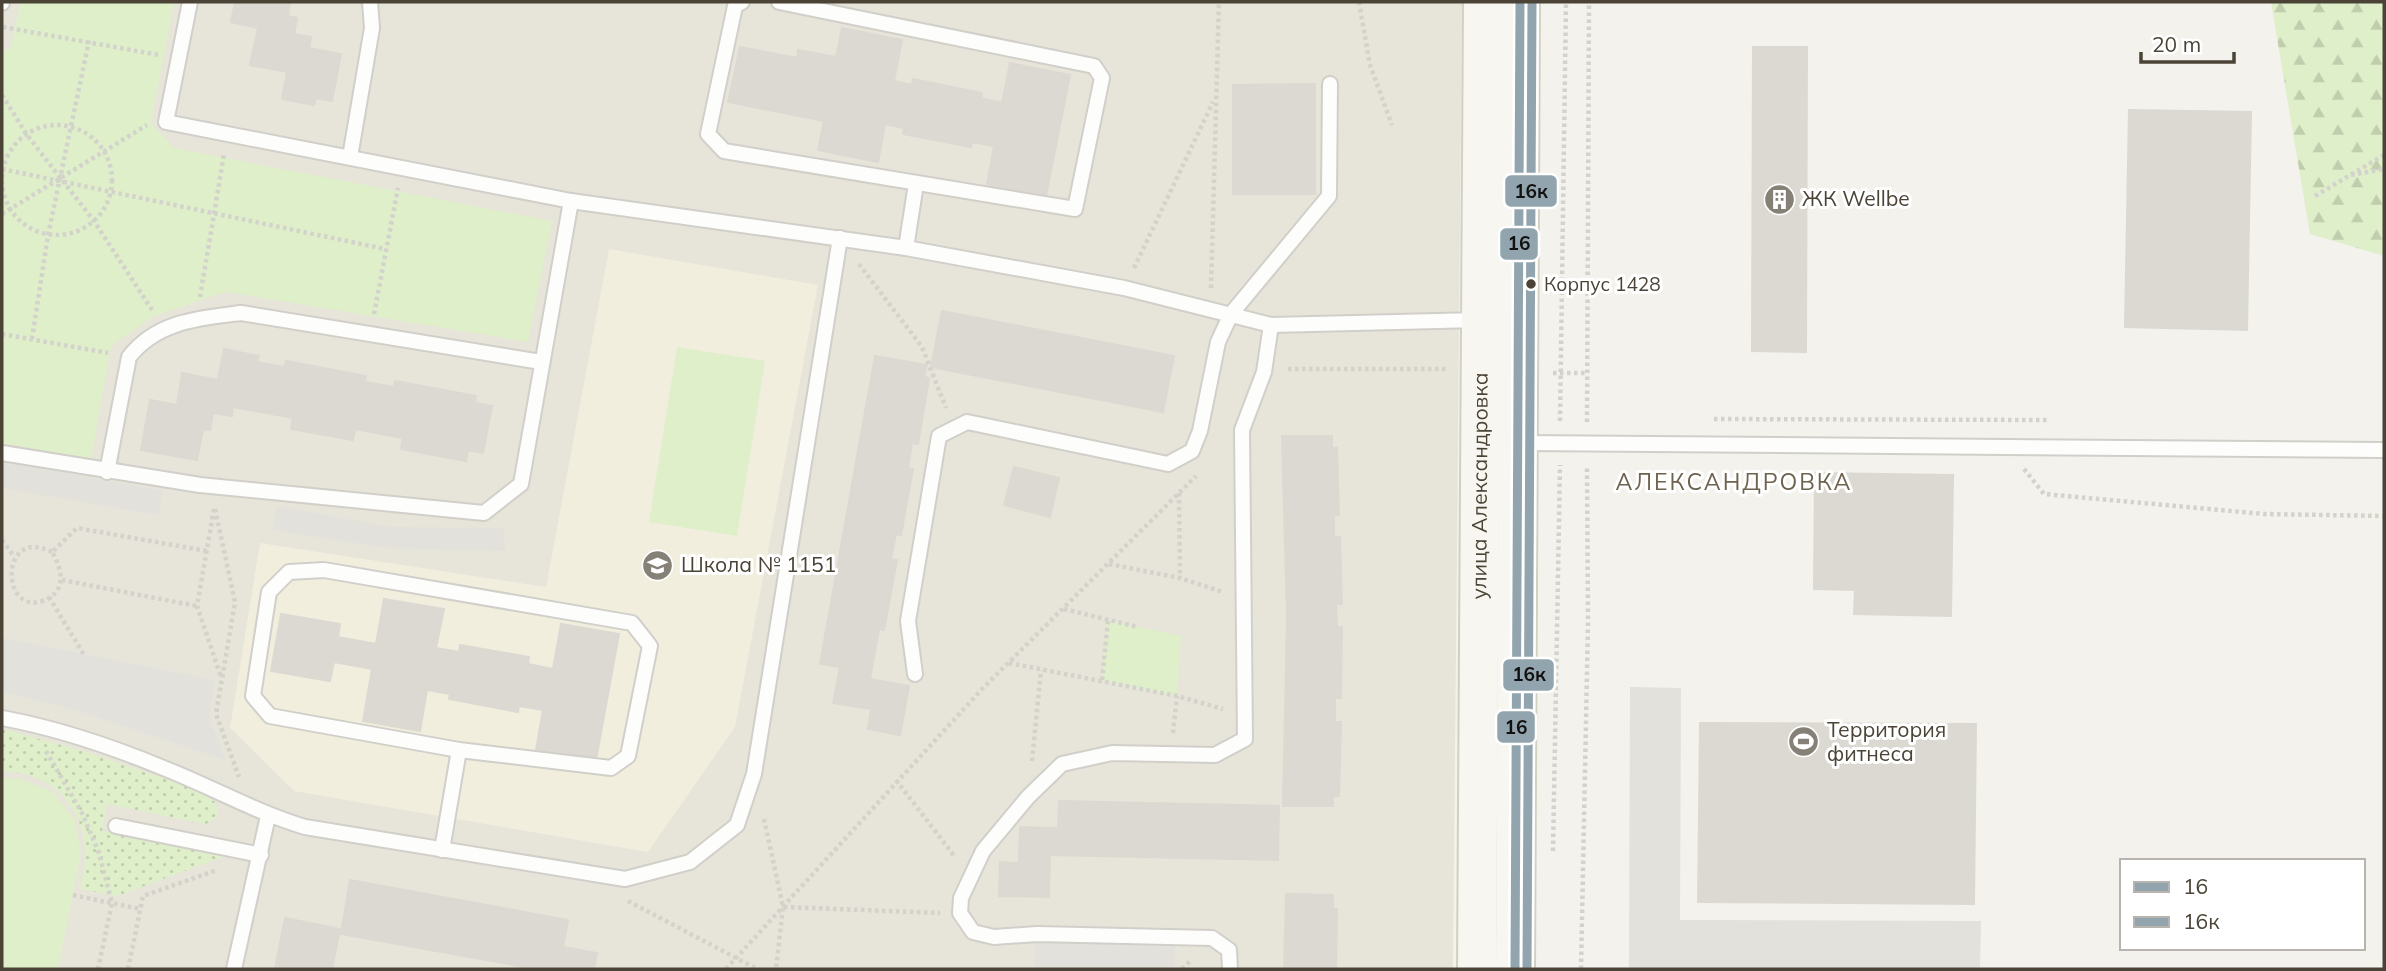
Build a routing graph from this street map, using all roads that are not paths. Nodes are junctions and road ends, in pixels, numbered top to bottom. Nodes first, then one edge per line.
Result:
1 (190, 2) edge
2 (370, 2) edge
3 (742, 2) edge
4 (779, 2) edge
5 (1483, 2) edge
6 (1520, 2) edge
7 (1330, 84) dead end
8 (350, 158) junction
9 (916, 184) junction
10 (571, 201) junction
11 (840, 238) junction
12 (906, 248) junction
13 (1231, 313) junction
14 (1482, 320) junction
15 (1271, 325) junction
16 (541, 362) junction
17 (1516, 443) junction
18 (2384, 450) edge
19 (2, 453) edge
20 (107, 472) junction
21 (915, 674) dead end
22 (2, 718) edge
23 (459, 750) junction
24 (268, 816) junction
25 (117, 826) dead end
26 (442, 850) junction
27 (261, 855) junction
28 (235, 965) edge
29 (221, 969) edge
30 (1230, 969) edge
31 (1477, 969) edge
32 (1515, 969) edge

1 - 8 lane
2 - 8 lane
3 - 9 lane
4 - 9 lane
5 - 14 main road, улица Александровка
6 - 17 main road, улица Александровка
7 - 13 lane
8 - 10 lane
9 - 12 lane
10 - 11 lane
10 - 16 lane
11 - 12 lane
11 - 26 lane
12 - 13 lane
13 - 15 lane
13 - 21 lane
14 - 15 lane
14 - 31 main road, улица Александровка
15 - 30 lane
16 - 20 lane
16 - 20 lane
17 - 18 lane
17 - 32 main road, улица Александровка
19 - 20 lane
22 - 24 lane
23 - 23 lane
23 - 26 lane
24 - 26 lane
24 - 27 lane
25 - 27 lane
27 - 28 lane
28 - 29 lane

